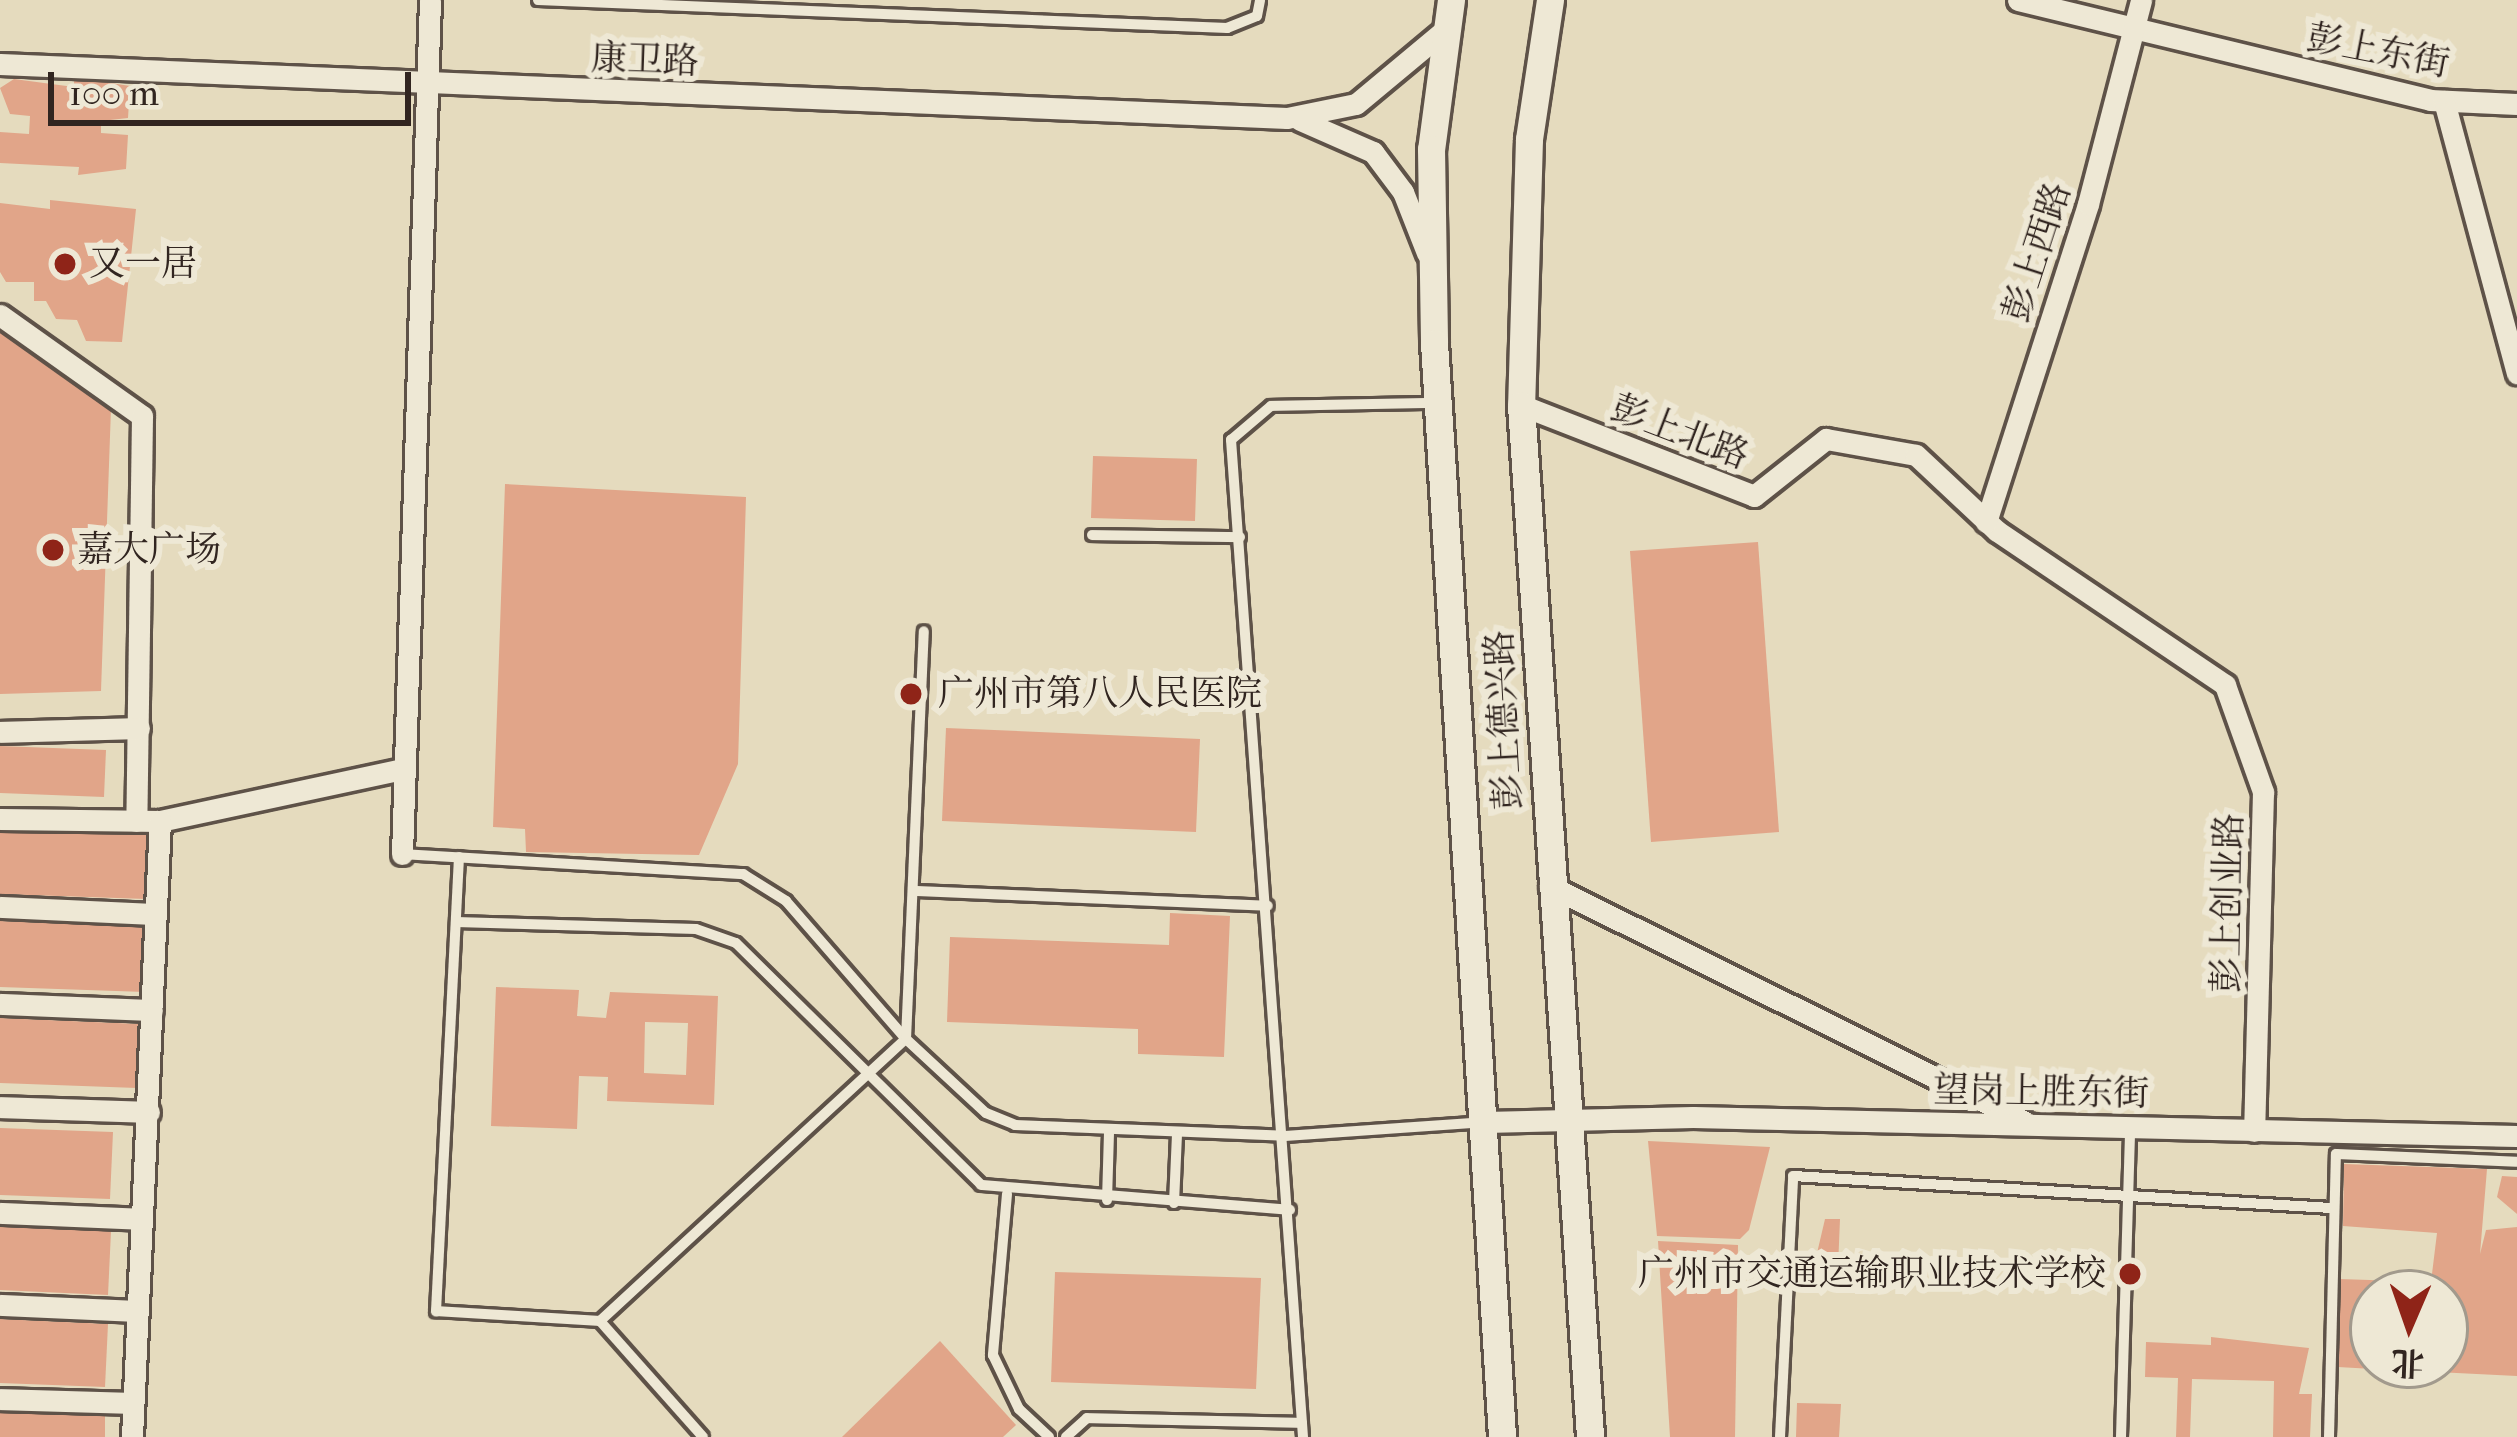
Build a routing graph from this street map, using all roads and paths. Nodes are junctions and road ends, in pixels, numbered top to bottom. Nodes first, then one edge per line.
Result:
1 (430, 0) edge
2 (538, 0) edge
3 (928, 0) edge
4 (1260, 0) edge
5 (1451, 0) edge
6 (1550, 0) edge
7 (2018, 0) edge
8 (2141, 0) edge
9 (922, 16) junction
10 (1446, 29) junction
11 (2137, 31) junction
12 (0, 64) edge
13 (426, 84) junction
14 (2444, 101) junction
15 (2517, 104) edge
16 (1287, 118) junction
17 (1433, 269) junction
18 (0, 315) edge
19 (2517, 373) edge
20 (1437, 403) junction
21 (1521, 405) junction
22 (1986, 522) junction
23 (1092, 535) dead end
24 (1240, 537) junction
25 (924, 631) dead end
26 (139, 728) junction
27 (0, 732) edge
28 (403, 769) junction
29 (0, 819) edge
30 (136, 821) junction
31 (160, 821) junction
32 (402, 854) joint
33 (459, 857) junction
34 (1550, 886) junction
35 (916, 891) junction
36 (1268, 906) junction
37 (0, 907) edge
38 (154, 914) junction
39 (456, 922) junction
40 (0, 1004) edge
41 (152, 1010) junction
42 (906, 1039) junction
43 (865, 1074) junction
44 (0, 1107) edge
45 (149, 1112) junction
46 (1564, 1118) junction
47 (1485, 1121) junction
48 (2031, 1125) junction
49 (2130, 1127) junction
50 (1109, 1131) junction
51 (2254, 1131) junction
52 (1177, 1134) junction
53 (1286, 1136) junction
54 (2517, 1136) edge
55 (2517, 1162) edge
56 (1007, 1194) junction
57 (2129, 1196) junction
58 (1107, 1199) junction
59 (1174, 1203) junction
60 (2331, 1208) junction
61 (1290, 1210) junction
62 (0, 1213) edge
63 (141, 1219) junction
64 (0, 1305) edge
65 (138, 1311) junction
66 (600, 1322) junction
67 (0, 1399) edge
68 (132, 1403) junction
69 (1303, 1430) edge
70 (132, 1437) edge
71 (703, 1437) edge
72 (1048, 1437) edge
73 (1066, 1437) edge
74 (1502, 1437) edge
75 (1591, 1437) edge
76 (1780, 1437) edge
77 (2121, 1437) edge
78 (2329, 1437) edge

1 - 13 street
2 - 9 lane
3 - 9 lane
4 - 9 lane
5 - 10 street, 彭上德兴路
6 - 21 street, 彭上德兴路
7 - 11 street, 彭上东街
8 - 11 street, 彭上西路
10 - 16 street
10 - 17 street, 彭上德兴路
11 - 14 street, 彭上东街
11 - 22 street, 彭上西路
12 - 13 street, 康卫路
13 - 16 street, 康卫路
13 - 28 street
14 - 15 street, 彭上东街
14 - 19 street
16 - 17 street
17 - 20 street, 彭上德兴路
18 - 26 street
20 - 24 lane
20 - 47 street, 彭上德兴路
21 - 22 street, 彭上北路
21 - 34 street, 彭上德兴路
22 - 51 street, 彭上创业路
23 - 24 lane
24 - 36 lane
25 - 35 lane
26 - 27 street
26 - 30 street
28 - 31 street
28 - 32 street
29 - 30 street
30 - 31 street
31 - 38 street
32 - 33 lane
33 - 39 lane
33 - 42 lane
34 - 46 street, 彭上德兴路
34 - 48 street
35 - 36 lane
35 - 42 lane
36 - 53 lane
37 - 38 street
38 - 41 street
39 - 43 lane
39 - 66 lane
40 - 41 street
41 - 45 street
42 - 43 lane
42 - 50 lane
43 - 56 lane
43 - 66 lane
44 - 45 street
45 - 63 street
46 - 47 street, 望岗上胜东街
46 - 48 street, 望岗上胜东街
46 - 75 street, 彭上德兴路
47 - 53 lane
47 - 74 street, 彭上德兴路
48 - 49 street, 望岗上胜东街
49 - 51 street, 望岗上胜东街
49 - 57 lane
50 - 52 lane
50 - 58 lane
51 - 54 street, 望岗上胜东街
52 - 53 lane
52 - 59 lane
53 - 61 lane
55 - 60 lane
56 - 58 lane
56 - 72 lane
57 - 60 lane
57 - 76 lane
57 - 77 lane
58 - 59 lane
59 - 61 lane
60 - 78 lane
61 - 69 lane
62 - 63 street
63 - 65 street
64 - 65 street
65 - 68 street
66 - 71 lane
67 - 68 street
68 - 70 street
69 - 73 lane

